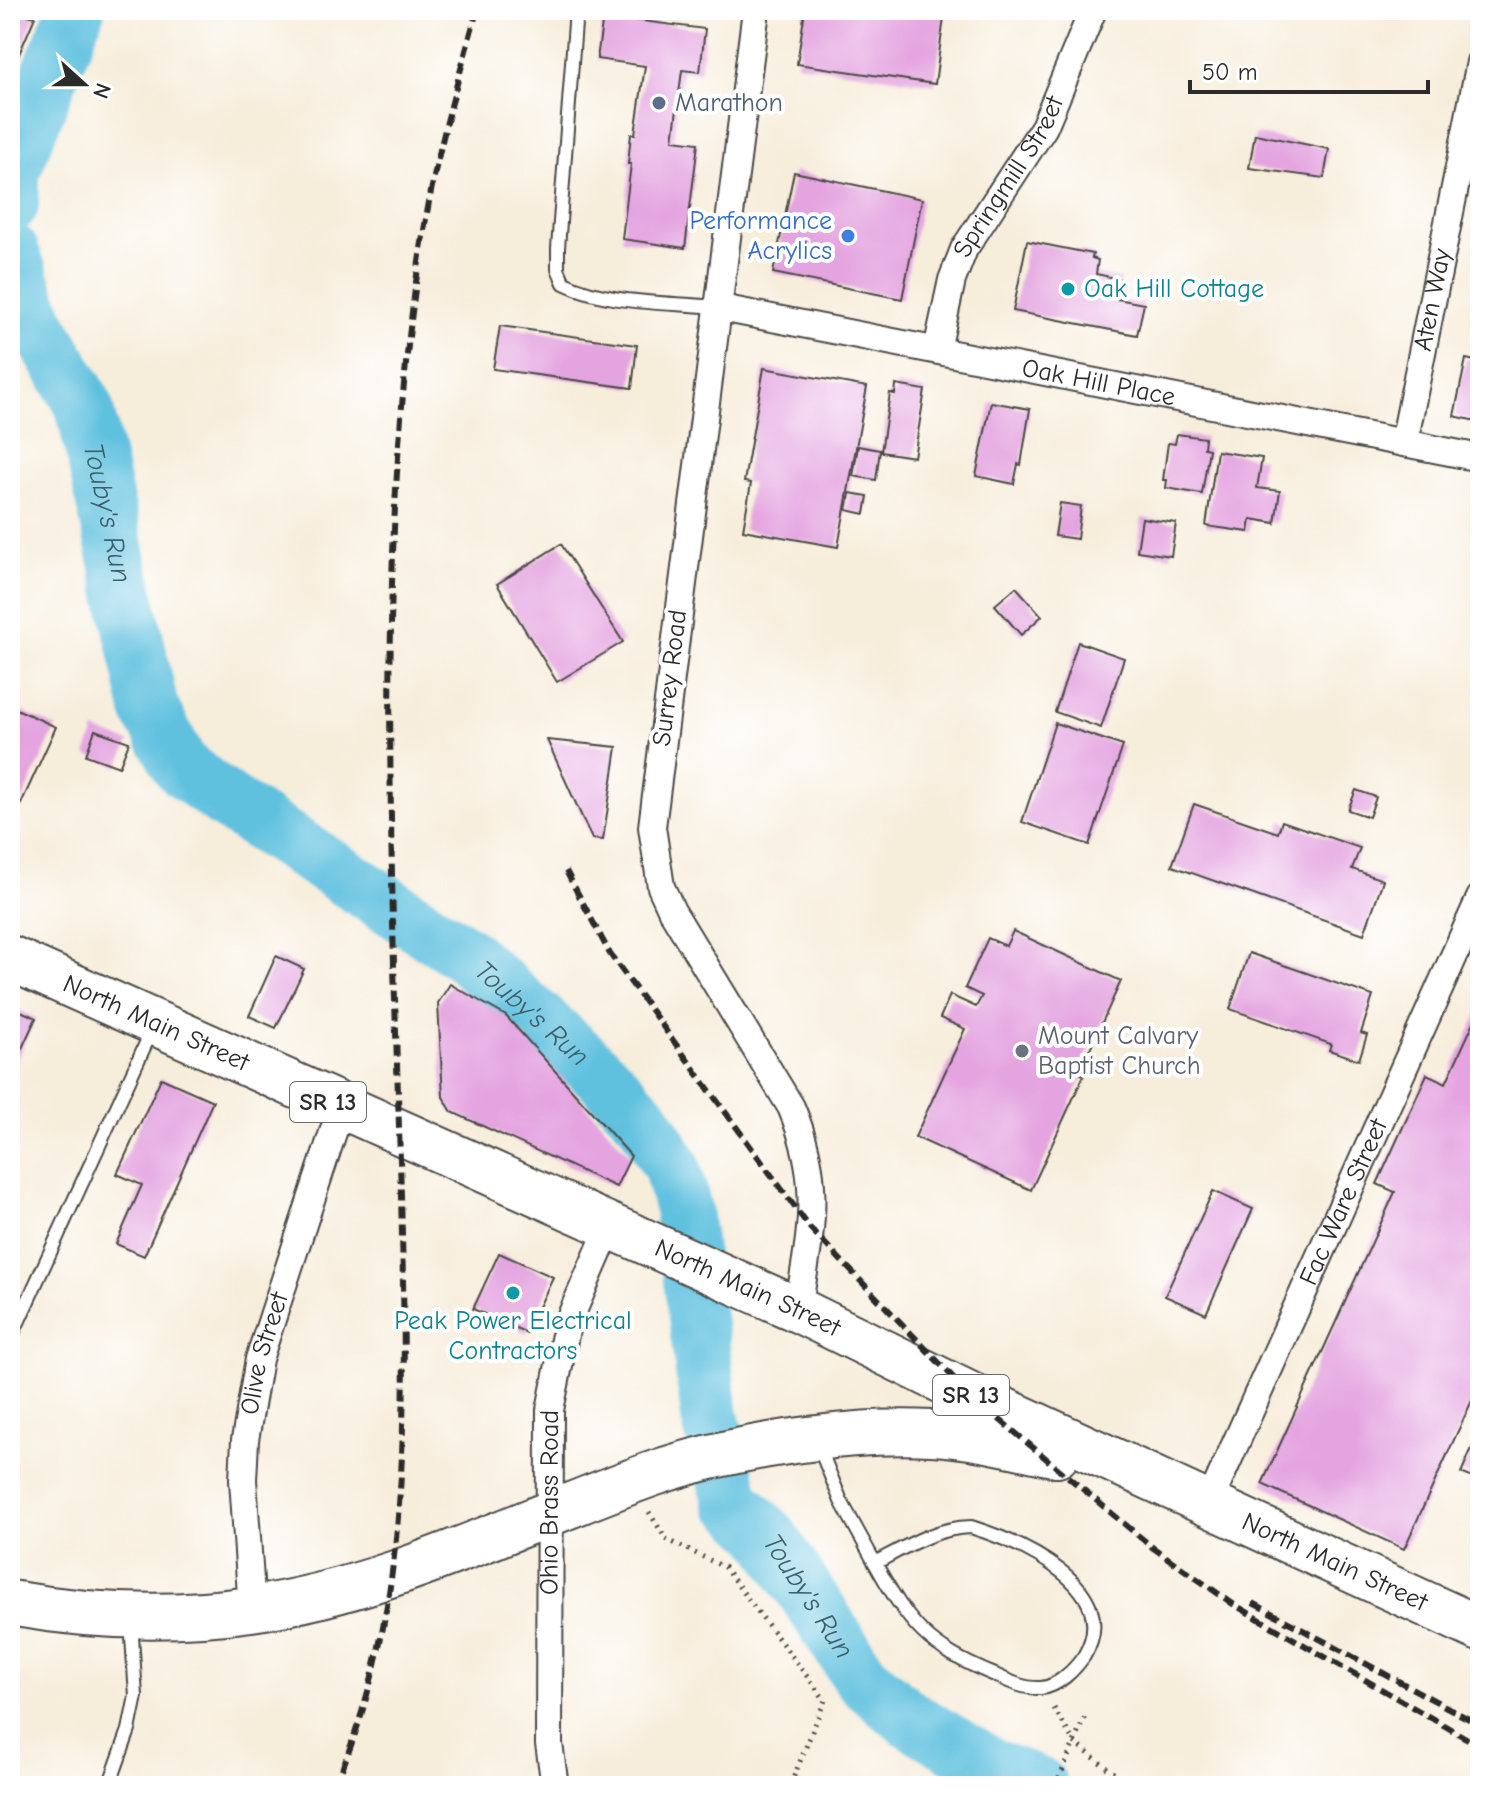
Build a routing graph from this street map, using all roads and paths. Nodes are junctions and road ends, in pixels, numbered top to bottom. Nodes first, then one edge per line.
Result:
1 (576, 10) edge
2 (756, 10) edge
3 (1093, 10) edge
4 (1480, 62) edge
5 (1471, 158) edge
6 (716, 307) junction
7 (937, 350) junction
8 (1404, 443) junction
9 (1480, 458) edge
10 (1480, 898) edge
11 (10, 958) edge
12 (155, 1023) junction
13 (341, 1108) junction
14 (628, 1237) junction
15 (798, 1310) junction
16 (10, 1340) edge
17 (816, 1440) junction
18 (1145, 1476) junction
19 (651, 1490) junction
20 (1208, 1505) junction
21 (548, 1514) junction
22 (875, 1563) junction
23 (10, 1603) edge
24 (252, 1609) junction
25 (131, 1615) junction
26 (1480, 1629) edge
27 (1044, 1688) junction
28 (1085, 1716) dead end
29 (1074, 1742) junction
30 (109, 1786) edge
31 (555, 1786) edge
32 (790, 1786) edge
33 (1056, 1786) edge
34 (1130, 1786) edge

1 - 6 lane
2 - 6 street, Surrey Road
3 - 7 street, Springmill Street
4 - 5 street, Aten Way
5 - 8 street, Aten Way
6 - 7 street, Oak Hill Place
6 - 15 street, Surrey Road
7 - 8 street, Oak Hill Place
8 - 9 street, Oak Hill Place
10 - 20 street, Fac Ware Street
11 - 12 highway, North Main Street / SR 13
12 - 13 highway, North Main Street / SR 13
12 - 16 lane
13 - 14 highway, North Main Street / SR 13
13 - 24 street, Olive Street
14 - 15 highway, North Main Street / SR 13
14 - 21 street, Ohio Brass Road
15 - 18 highway, North Main Street / SR 13
17 - 18 highway, SR 13
17 - 19 highway, SR 13
17 - 22 lane
18 - 20 highway, North Main Street / SR 13
19 - 21 highway, SR 13
19 - 32 path
20 - 26 highway, North Main Street / SR 13
21 - 24 highway, SR 13
21 - 31 street, Ohio Brass Road
22 - 27 lane
22 - 27 lane
23 - 25 highway, SR 13
24 - 25 highway, SR 13
25 - 30 lane
27 - 29 path
28 - 29 path
29 - 33 path
29 - 34 path

